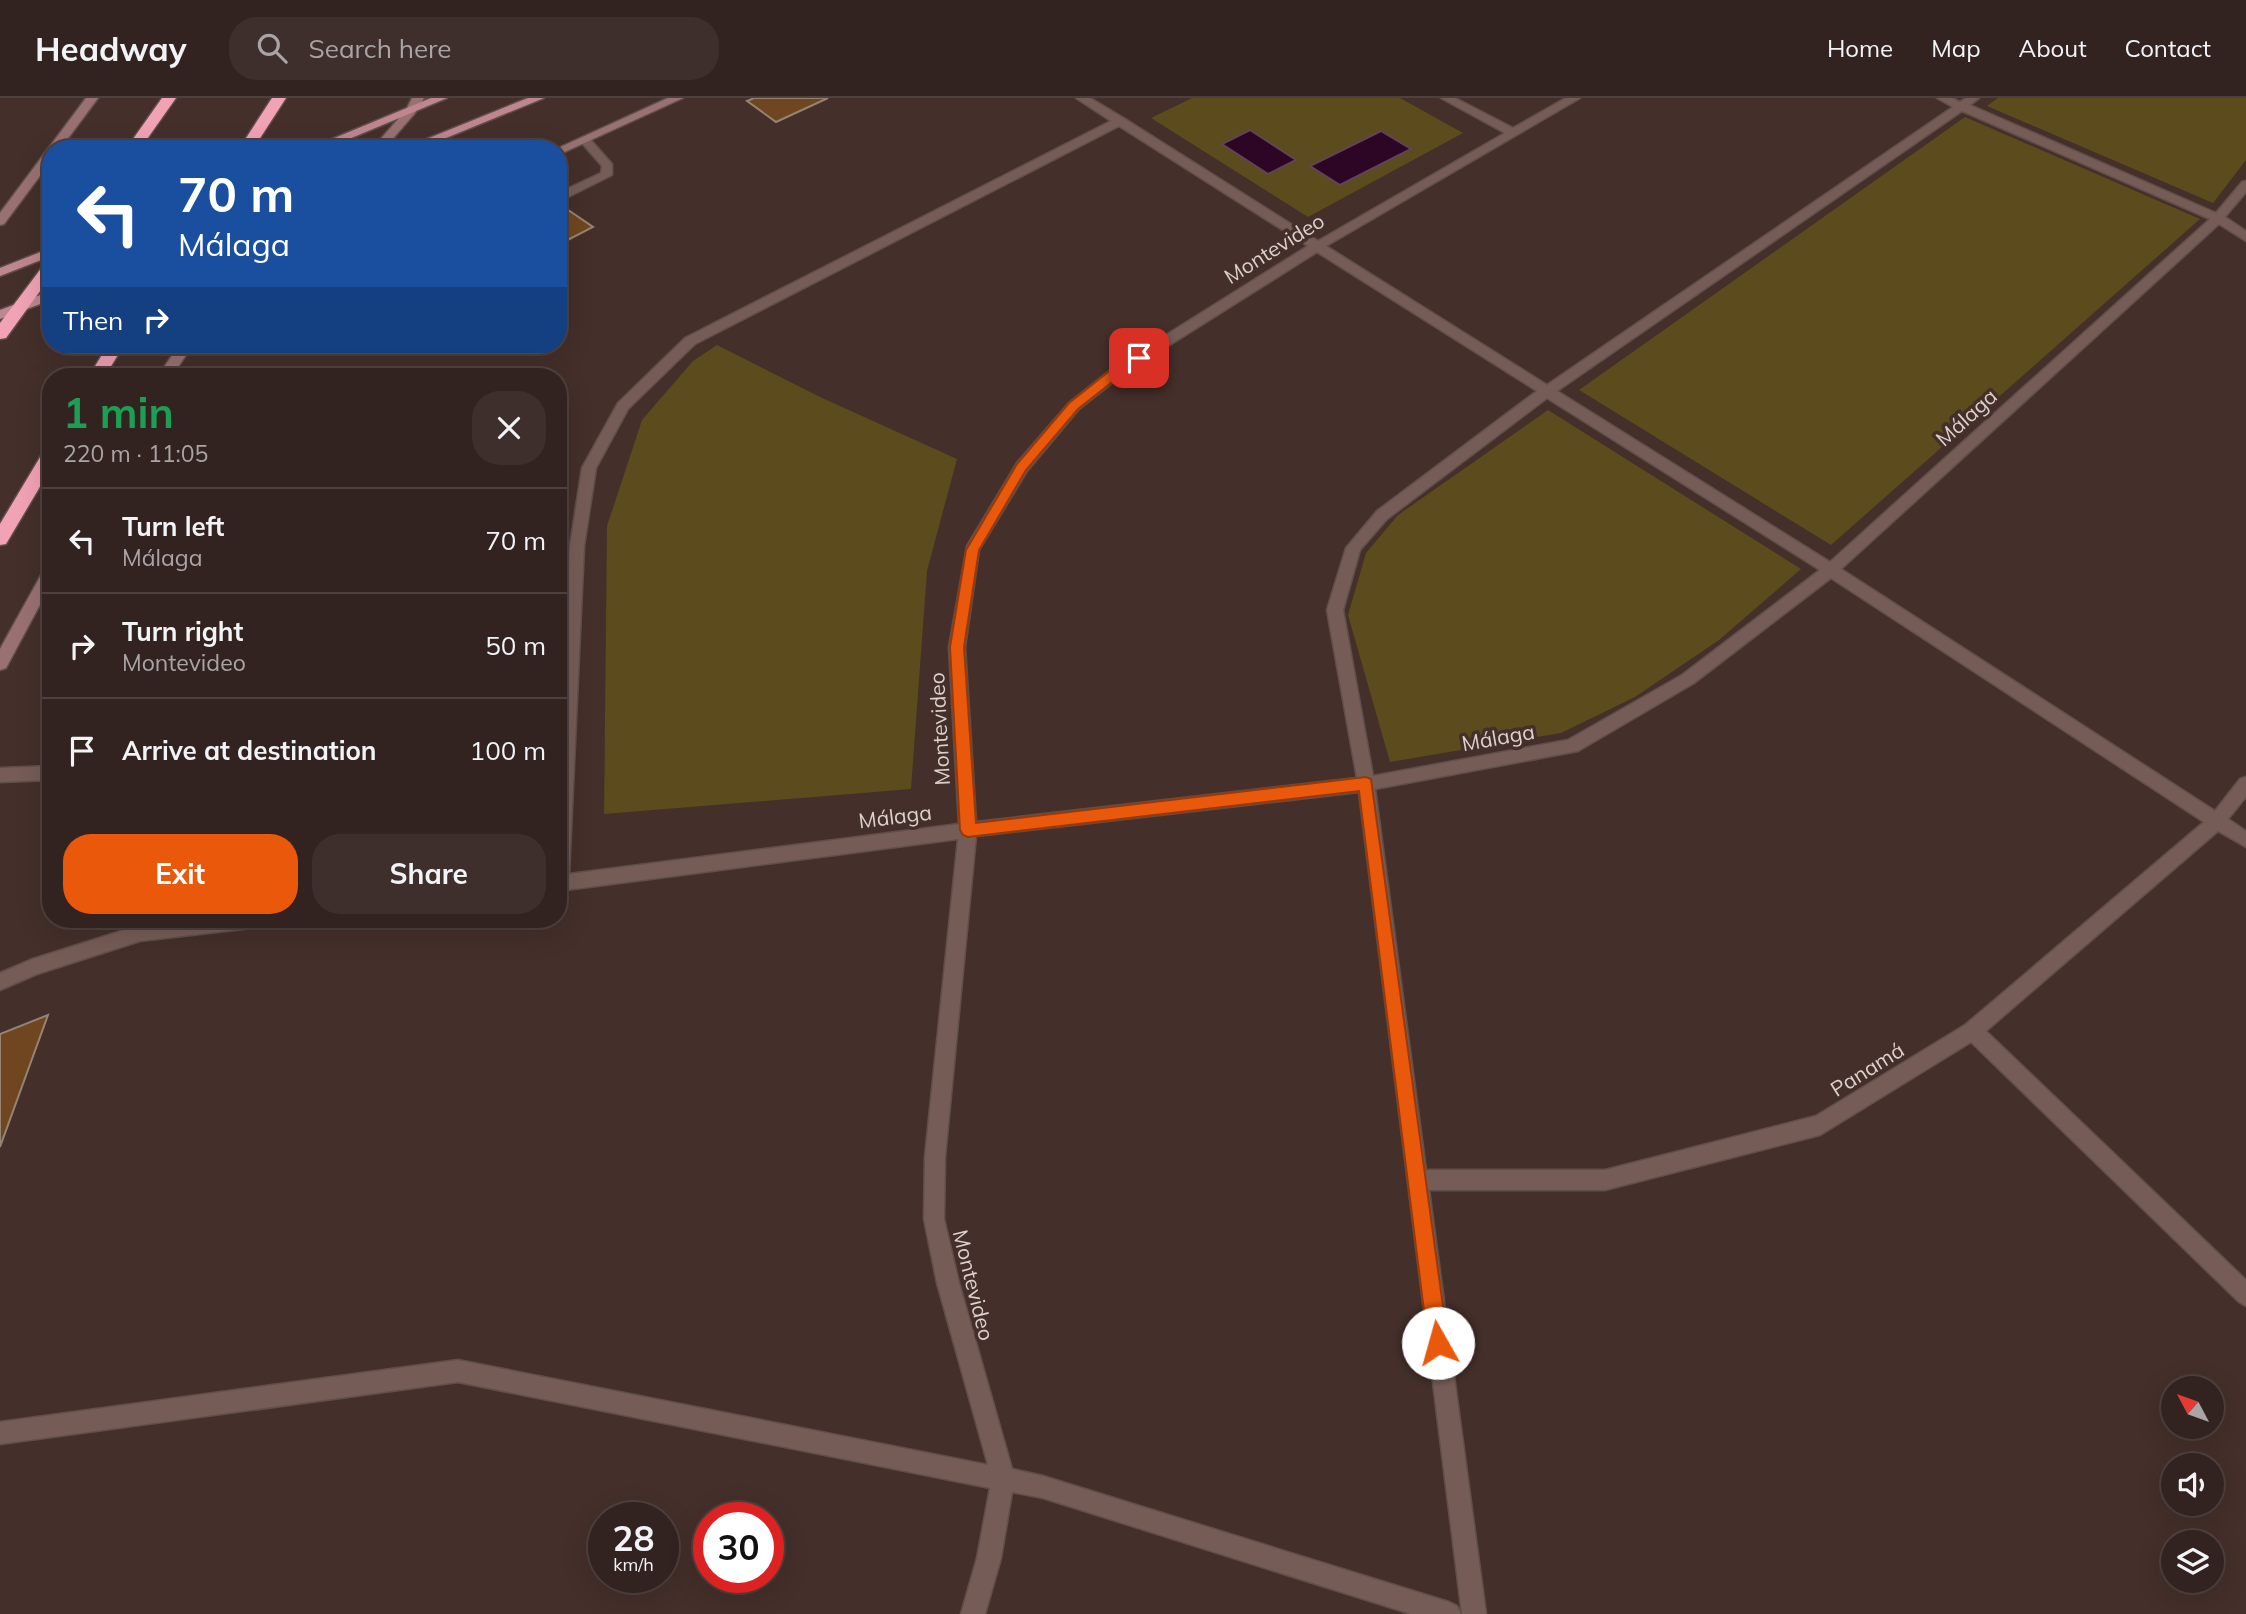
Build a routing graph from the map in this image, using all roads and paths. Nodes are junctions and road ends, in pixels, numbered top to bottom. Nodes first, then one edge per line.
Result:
1 (92, 98) edge
2 (169, 98) edge
3 (279, 98) edge
4 (418, 98) edge
5 (441, 98) edge
6 (538, 98) edge
7 (677, 98) edge
8 (1082, 98) edge
9 (1447, 98) edge
10 (1574, 98) edge
11 (1943, 98) edge
12 (1973, 98) edge
13 (1962, 106) junction
14 (411, 111) junction
15 (1121, 121) junction
16 (1514, 133) junction
17 (585, 139) junction
18 (61, 140) edge
19 (139, 140) edge
20 (252, 140) edge
21 (337, 140) edge
22 (386, 140) edge
23 (431, 140) edge
24 (567, 148) edge
25 (42, 165) edge
26 (2246, 185) edge
27 (567, 194) edge
28 (2218, 218) junction
29 (0, 221) edge
30 (2246, 237) edge
31 (1317, 247) junction
32 (42, 256) edge
33 (0, 272) edge
34 (42, 277) edge
35 (42, 299) edge
36 (18, 308) junction
37 (0, 315) edge
38 (0, 334) edge
39 (1547, 391) junction
40 (42, 468) edge
41 (0, 539) edge
42 (1831, 570) junction
43 (42, 587) edge
44 (0, 664) edge
45 (567, 733) edge
46 (42, 773) edge
47 (0, 775) edge
48 (1366, 784) junction
49 (2246, 784) edge
50 (2218, 820) junction
51 (968, 830) junction
52 (2246, 840) edge
53 (567, 881) edge
54 (183, 928) edge
55 (0, 982) edge
56 (1972, 1031) junction
57 (1417, 1180) junction
58 (2246, 1295) edge
59 (0, 1433) edge
60 (1003, 1479) junction
61 (973, 1614) edge
62 (1449, 1614) edge
63 (1474, 1614) edge

1 - 18 main road
2 - 19 highway
3 - 20 highway
4 - 14 main road
5 - 14 main road
6 - 23 main road
7 - 17 main road
8 - 15 street
9 - 16 street
10 - 16 street, Montevideo
11 - 13 street
12 - 13 street
13 - 28 street
13 - 39 street
14 - 21 main road
14 - 22 main road
15 - 31 street
15 - 45 street
16 - 31 street, Montevideo
17 - 24 main road
17 - 27 street
25 - 29 main road
26 - 28 street, Málaga
28 - 30 street
28 - 42 street, Málaga
31 - 39 street
31 - 51 street, Montevideo
32 - 33 main road
34 - 36 highway
35 - 36 main road
36 - 37 main road
36 - 38 highway
39 - 42 street
39 - 48 street
40 - 41 highway
42 - 48 street, Málaga
42 - 50 street
43 - 44 main road
46 - 47 street
48 - 51 street, Málaga
48 - 57 street
49 - 50 street, Panamá
50 - 52 street
50 - 56 street, Panamá
51 - 53 street, Málaga
51 - 60 street, Montevideo
54 - 55 street
56 - 57 street, Panamá
56 - 58 street
57 - 63 street
59 - 60 street
60 - 61 street, Montevideo
60 - 62 street

